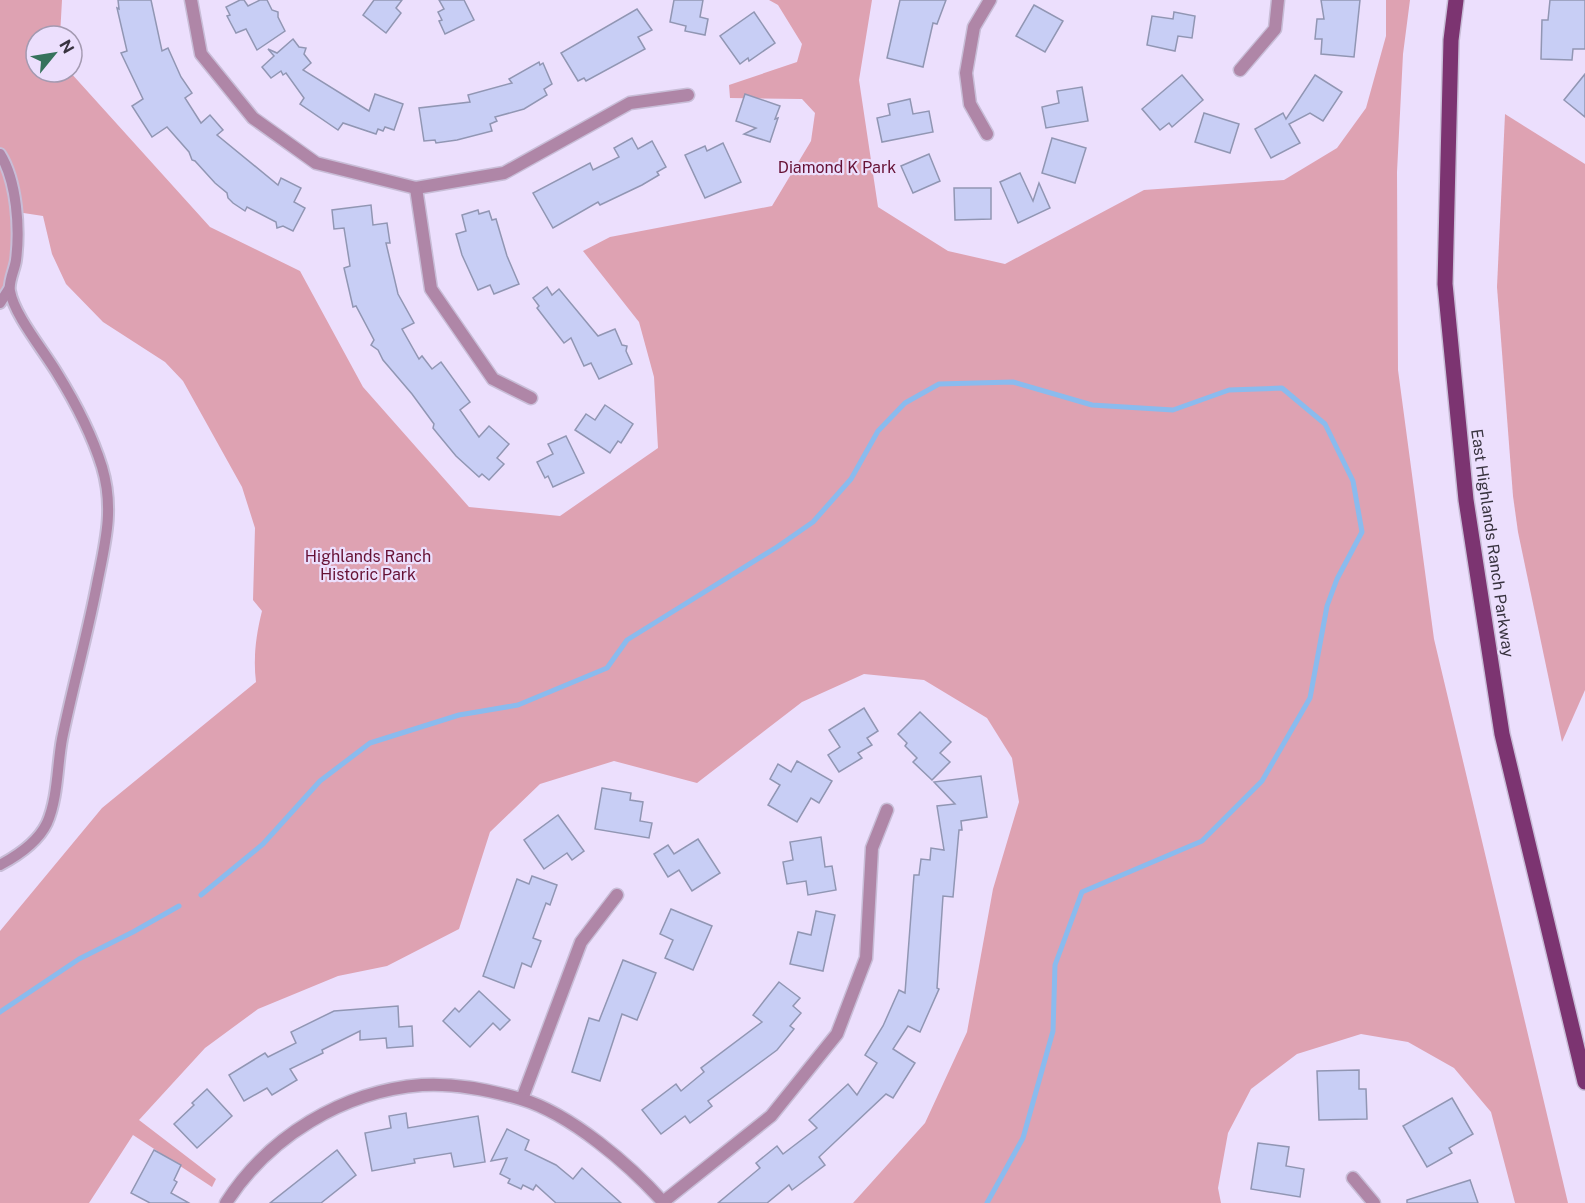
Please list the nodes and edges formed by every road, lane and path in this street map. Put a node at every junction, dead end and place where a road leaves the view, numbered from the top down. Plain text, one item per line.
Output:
1 (191, 0) edge
2 (990, 0) edge
3 (1278, 0) edge
4 (1456, 0) edge
5 (1240, 70) dead end
6 (688, 95) dead end
7 (987, 134) dead end
8 (0, 154) edge
9 (416, 188) junction
10 (9, 289) junction
11 (0, 303) edge
12 (531, 398) dead end
13 (887, 810) dead end
14 (0, 865) edge
15 (617, 895) dead end
16 (1585, 1082) edge
17 (522, 1099) junction
18 (1353, 1178) dead end
19 (226, 1203) edge
20 (663, 1203) edge
21 (1374, 1203) edge

1 - 9 street
2 - 7 street
3 - 5 street
4 - 16 main road, East Highlands Ranch Parkway
6 - 9 street
8 - 10 lane
9 - 12 street
10 - 11 lane
10 - 14 lane
13 - 20 street
15 - 17 street
17 - 19 street
17 - 20 street
18 - 21 street

